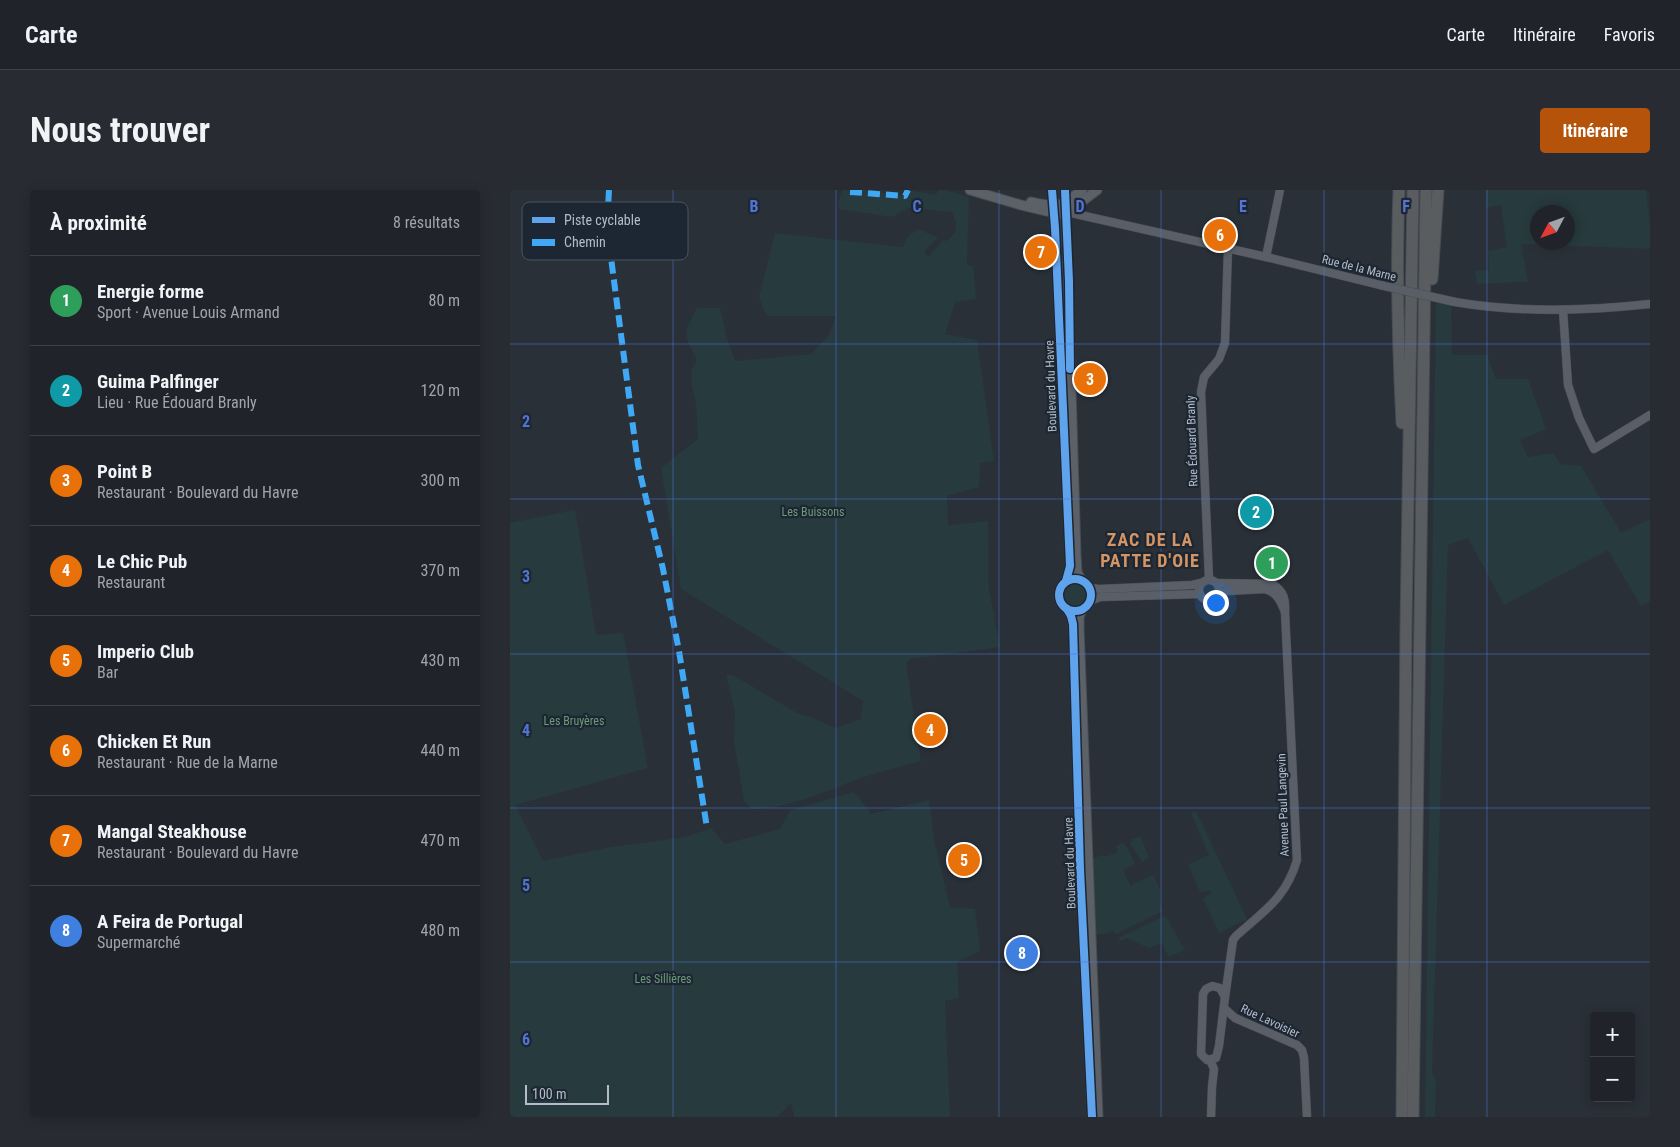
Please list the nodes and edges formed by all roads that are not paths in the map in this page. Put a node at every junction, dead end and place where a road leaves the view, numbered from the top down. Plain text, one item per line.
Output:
1 (970, 190) edge
2 (1052, 190) edge
3 (1058, 190) edge
4 (1065, 190) edge
5 (1082, 190) edge
6 (1097, 190) edge
7 (1280, 190) edge
8 (1394, 190) edge
9 (1399, 190) edge
10 (1413, 190) edge
11 (1426, 190) edge
12 (1438, 190) edge
13 (1060, 209) junction
14 (1398, 232) junction
15 (1228, 248) junction
16 (1266, 257) junction
17 (1650, 304) edge
18 (1563, 310) junction
19 (1425, 340) junction
20 (1650, 415) edge
21 (1408, 464) junction
22 (1209, 579) junction
23 (1081, 580) junction
24 (1066, 581) junction
25 (1201, 583) junction
26 (1217, 584) junction
27 (1089, 588) junction
28 (1218, 594) junction
29 (1203, 597) junction
30 (1090, 601) junction
31 (1207, 608) dead end
32 (1067, 609) junction
33 (1082, 609) junction
34 (1285, 612) junction
35 (1228, 972) junction
36 (1216, 986) junction
37 (1225, 997) junction
38 (1224, 1008) junction
39 (1210, 1060) junction
40 (1092, 1117) edge
41 (1098, 1117) edge
42 (1211, 1117) edge
43 (1307, 1117) edge
44 (1402, 1117) edge
45 (1413, 1117) edge

1 - 13 main road
2 - 13 main road, Boulevard du Havre
3 - 13 main road
4 - 13 main road, Boulevard du Havre
5 - 13 main road
6 - 13 main road
7 - 16 street
8 - 14 highway
9 - 14 highway
10 - 21 highway
11 - 19 highway
12 - 19 highway
13 - 15 street, Rue de la Marne
13 - 23 main road, Boulevard du Havre
13 - 24 main road, Boulevard du Havre
14 - 21 highway
15 - 16 street, Rue de la Marne
15 - 22 street, Rue Édouard Branly
16 - 18 street, Rue de la Marne, bridge
17 - 18 street, Rue de la Marne
18 - 20 street
19 - 45 highway
21 - 44 highway
22 - 25 street
22 - 26 street
23 - 24 main road
23 - 27 main road
24 - 32 main road, Boulevard du Havre
25 - 27 street
25 - 29 street
26 - 28 street
26 - 34 street, Avenue Paul Langevin
27 - 30 main road
28 - 29 street
28 - 34 street
29 - 30 street
29 - 31 street
30 - 33 main road
32 - 33 main road
32 - 40 main road, Boulevard du Havre
33 - 41 main road, Boulevard du Havre
34 - 35 street, Avenue Paul Langevin
35 - 36 street
35 - 37 street, Avenue Paul Langevin
36 - 37 street
36 - 39 street
37 - 38 street, Avenue Paul Langevin
38 - 39 street, Avenue Paul Langevin
38 - 43 street, Rue Lavoisier
39 - 42 street

